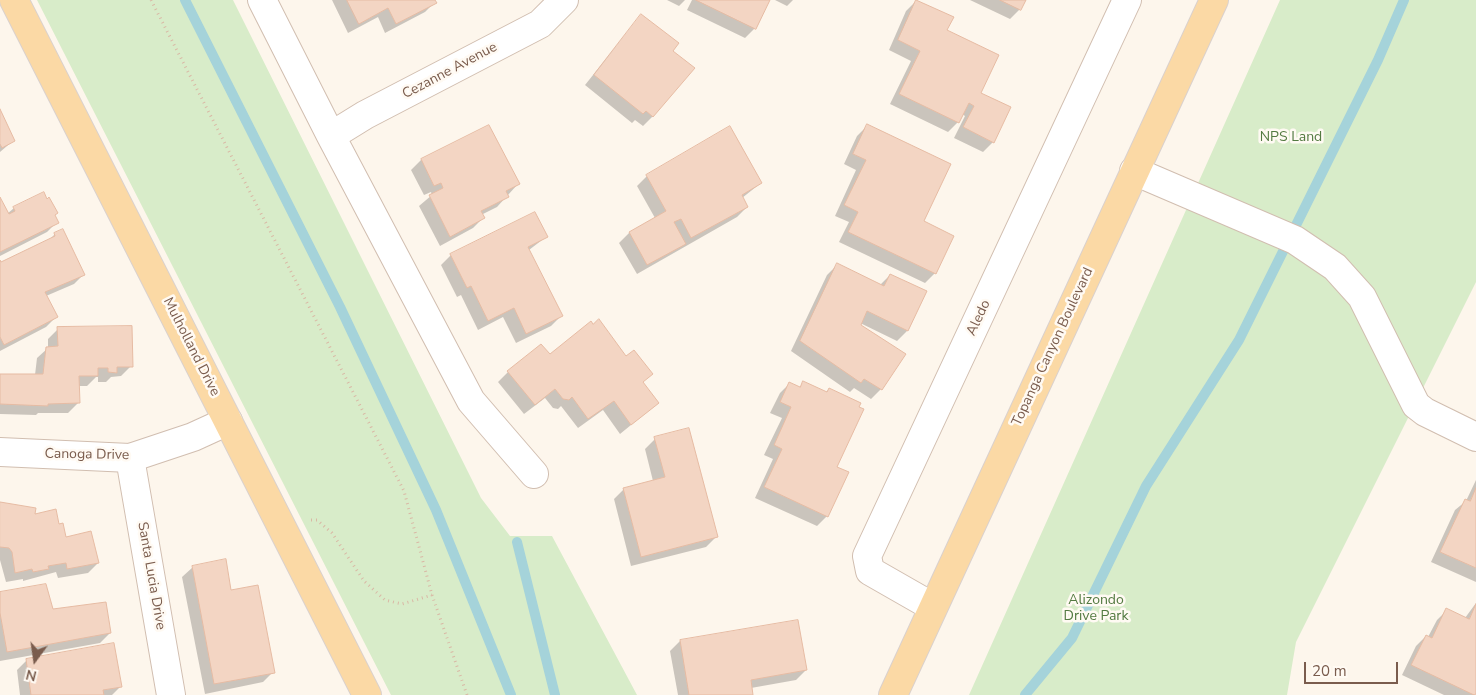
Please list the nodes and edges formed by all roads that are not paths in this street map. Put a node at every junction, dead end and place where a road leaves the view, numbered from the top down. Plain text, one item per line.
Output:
1 (14, 0) edge
2 (262, 0) edge
3 (564, 0) edge
4 (1128, 0) edge
5 (1214, 0) edge
6 (331, 136) junction
7 (1134, 171) junction
8 (228, 421) junction
9 (1476, 437) edge
10 (0, 452) edge
11 (130, 458) junction
12 (534, 474) dead end
13 (933, 607) junction
14 (171, 695) edge
15 (367, 695) edge
16 (893, 695) edge

1 - 8 main road, Mulholland Drive
2 - 6 street
3 - 6 street, Cezanne Avenue
4 - 13 street, Aledo
5 - 7 main road, Topanga Canyon Boulevard
6 - 12 street
7 - 9 street
7 - 13 main road, Topanga Canyon Boulevard
8 - 11 street, Canoga Drive
8 - 15 main road, Mulholland Drive
10 - 11 street, Canoga Drive
11 - 14 street, Santa Lucia Drive
13 - 16 main road, Topanga Canyon Boulevard

